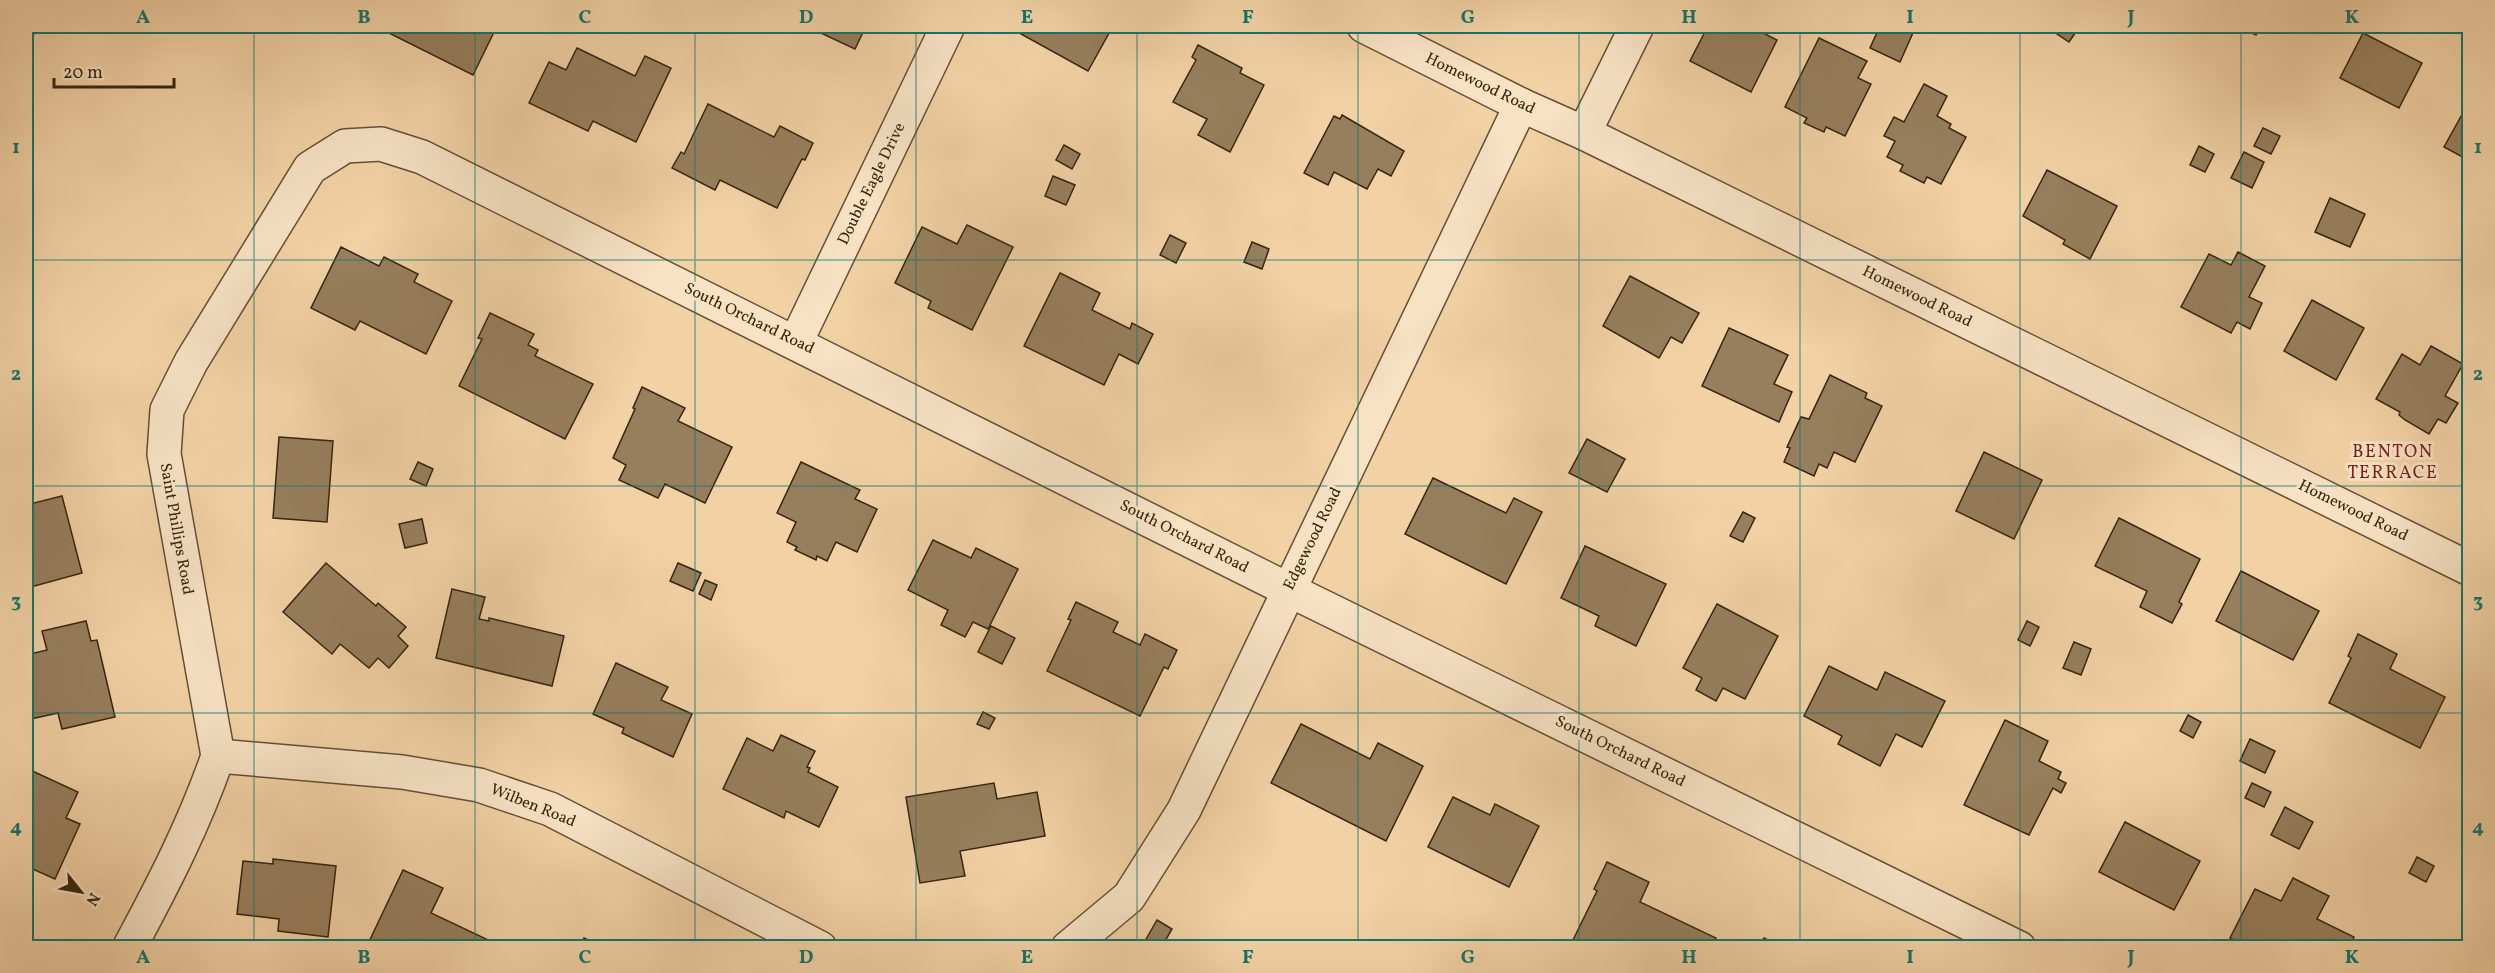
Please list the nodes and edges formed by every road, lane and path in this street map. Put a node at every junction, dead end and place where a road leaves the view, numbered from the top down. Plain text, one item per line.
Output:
1 (948, 26) edge
2 (1364, 26) edge
3 (1637, 26) edge
4 (1521, 105) junction
5 (1584, 133) junction
6 (345, 146) joint
7 (796, 342) junction
8 (2469, 569) edge
9 (1289, 590) junction
10 (218, 756) junction
11 (1976, 938) edge
12 (129, 948) edge
13 (820, 948) edge
14 (1068, 948) edge
15 (2019, 948) edge

1 - 7 street, Double Eagle Drive
2 - 4 street, Homewood Road
3 - 5 street
4 - 5 street, Homewood Road
4 - 9 street, Edgewood Road
5 - 8 street, Homewood Road
6 - 7 street, South Orchard Road
6 - 10 street, Saint Phillips Road
7 - 9 street, South Orchard Road
9 - 11 street, South Orchard Road
9 - 14 street, Edgewood Road
10 - 12 street, Saint Phillips Road
10 - 13 street, Wilben Road
11 - 15 street, South Orchard Road

